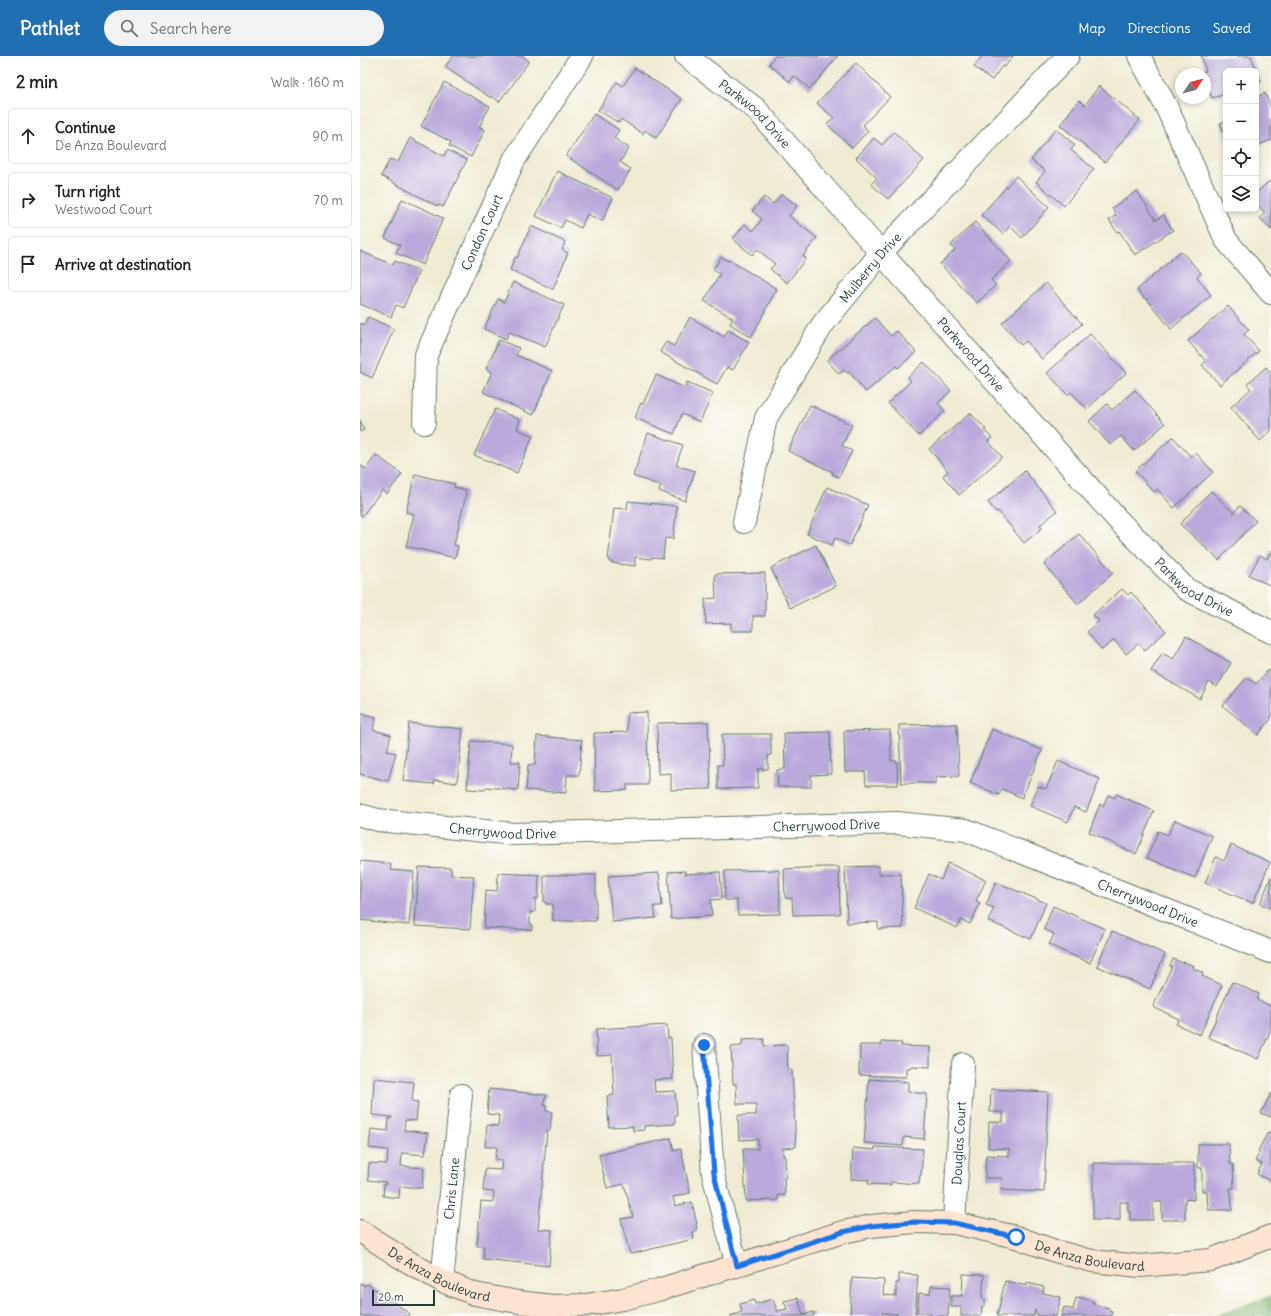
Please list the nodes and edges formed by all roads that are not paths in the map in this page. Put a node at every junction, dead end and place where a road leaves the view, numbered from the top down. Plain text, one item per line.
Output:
1 (582, 56) edge
2 (686, 56) edge
3 (1068, 56) edge
4 (1139, 56) edge
5 (881, 253) junction
6 (1271, 293) edge
7 (424, 423) dead end
8 (744, 522) dead end
9 (1271, 632) edge
10 (360, 815) edge
11 (1271, 952) edge
12 (704, 1045) dead end
13 (963, 1064) dead end
14 (462, 1095) dead end
15 (954, 1223) junction
16 (360, 1231) edge
17 (1271, 1236) edge
18 (737, 1266) junction
19 (442, 1281) junction

1 - 7 street, Condon Court
2 - 5 street, Parkwood Drive
3 - 5 street, Mulberry Drive
4 - 6 street
5 - 8 street, Mulberry Drive
5 - 9 street, Parkwood Drive
10 - 11 street, Cherrywood Drive
12 - 18 street
13 - 15 street, Douglas Court
14 - 19 street, Chris Lane
15 - 17 street, De Anza Boulevard
15 - 18 street, De Anza Boulevard
16 - 19 street, De Anza Boulevard
18 - 19 street, De Anza Boulevard

